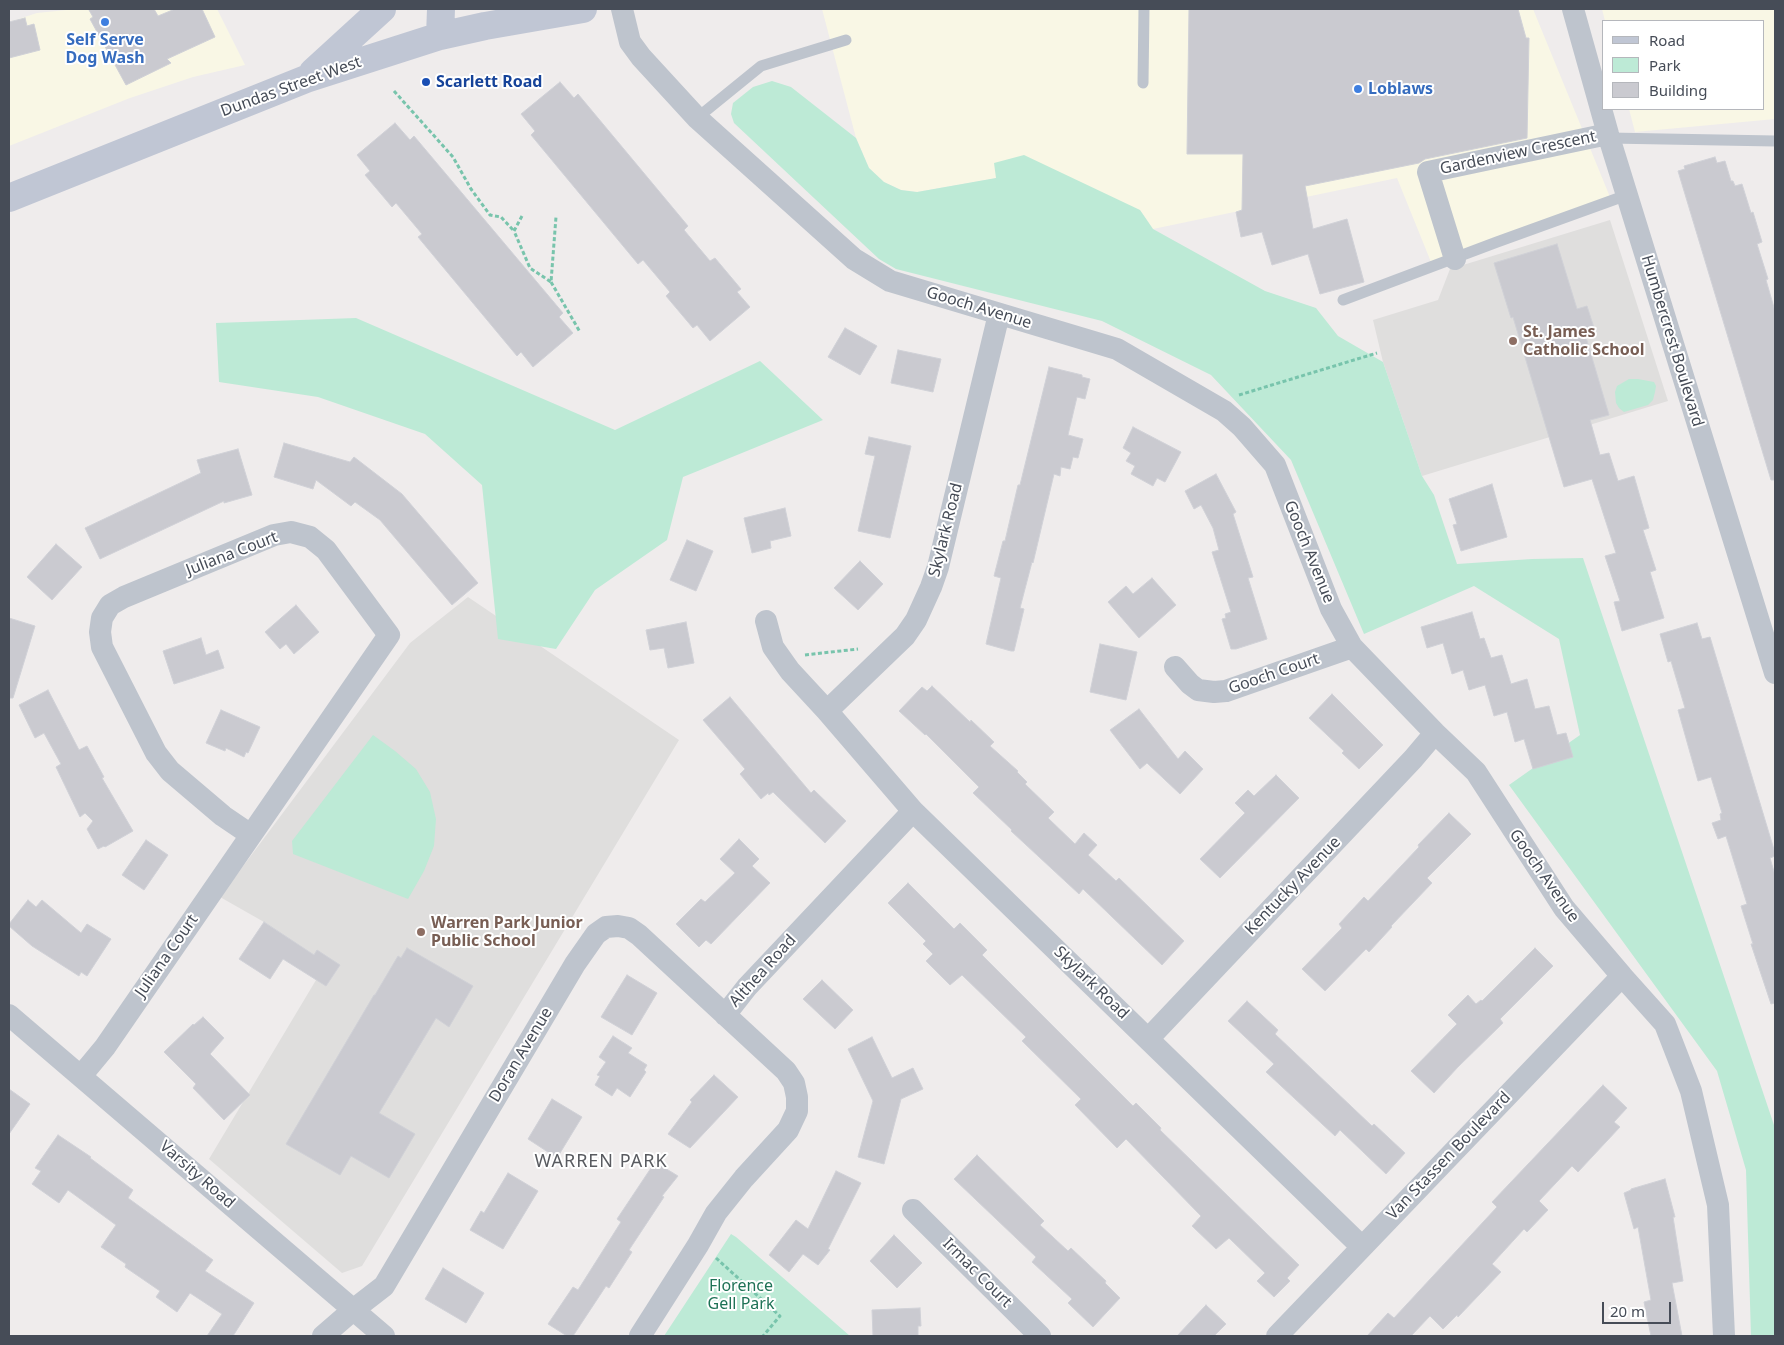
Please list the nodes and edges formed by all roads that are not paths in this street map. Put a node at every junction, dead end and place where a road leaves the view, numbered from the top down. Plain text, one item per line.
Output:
1 (382, 9) edge
2 (441, 9) edge
3 (583, 9) edge
4 (622, 9) edge
5 (1144, 9) edge
6 (1573, 9) edge
7 (440, 36) junction
8 (846, 40) dead end
9 (306, 78) junction
10 (1143, 84) dead end
11 (697, 118) junction
12 (1609, 136) junction
13 (1775, 141) edge
14 (1627, 196) junction
15 (9, 198) edge
16 (1455, 259) junction
17 (1342, 300) dead end
18 (999, 314) junction
19 (766, 621) dead end
20 (1352, 647) junction
21 (1175, 667) dead end
22 (1775, 673) edge
23 (828, 711) junction
24 (1435, 733) junction
25 (914, 810) junction
26 (251, 834) junction
27 (1622, 976) junction
28 (9, 1015) edge
29 (725, 1015) junction
30 (1149, 1038) junction
31 (81, 1076) junction
32 (913, 1210) dead end
33 (1362, 1247) junction
34 (353, 1310) junction
35 (323, 1336) edge
36 (384, 1336) edge
37 (640, 1336) edge
38 (1040, 1336) edge
39 (1277, 1336) edge
40 (1724, 1336) edge

1 - 9 main road
2 - 7 main road
3 - 7 main road, Dundas Street West
4 - 11 street, Gooch Avenue
5 - 10 lane
6 - 12 street, Humbercrest Boulevard
7 - 9 main road, Dundas Street West
8 - 11 lane
9 - 15 main road, Dundas Street West
11 - 18 street, Gooch Avenue
12 - 13 lane
12 - 14 street, Humbercrest Boulevard
12 - 16 street, Gardenview Crescent
14 - 16 lane
14 - 22 street, Humbercrest Boulevard
16 - 17 lane
18 - 20 street, Gooch Avenue
18 - 23 street, Skylark Road
19 - 23 street, Skylark Road
20 - 21 street, Gooch Court
20 - 24 street, Gooch Avenue
23 - 25 street, Skylark Road
24 - 27 street, Gooch Avenue
24 - 30 street, Kentucky Avenue
25 - 29 street, Althea Road
25 - 30 street, Skylark Road
26 - 26 street, Juliana Court
26 - 31 street, Juliana Court
27 - 33 street, Van Stassen Boulevard
27 - 40 street, Gooch Avenue
28 - 31 street, Varsity Road
29 - 34 street, Doran Avenue
29 - 37 street, Althea Road
30 - 33 street, Skylark Road
31 - 34 street, Varsity Road
32 - 38 street, Irmac Court
33 - 39 street, Van Stassen Boulevard
34 - 35 street, Doran Avenue
34 - 36 street, Varsity Road

